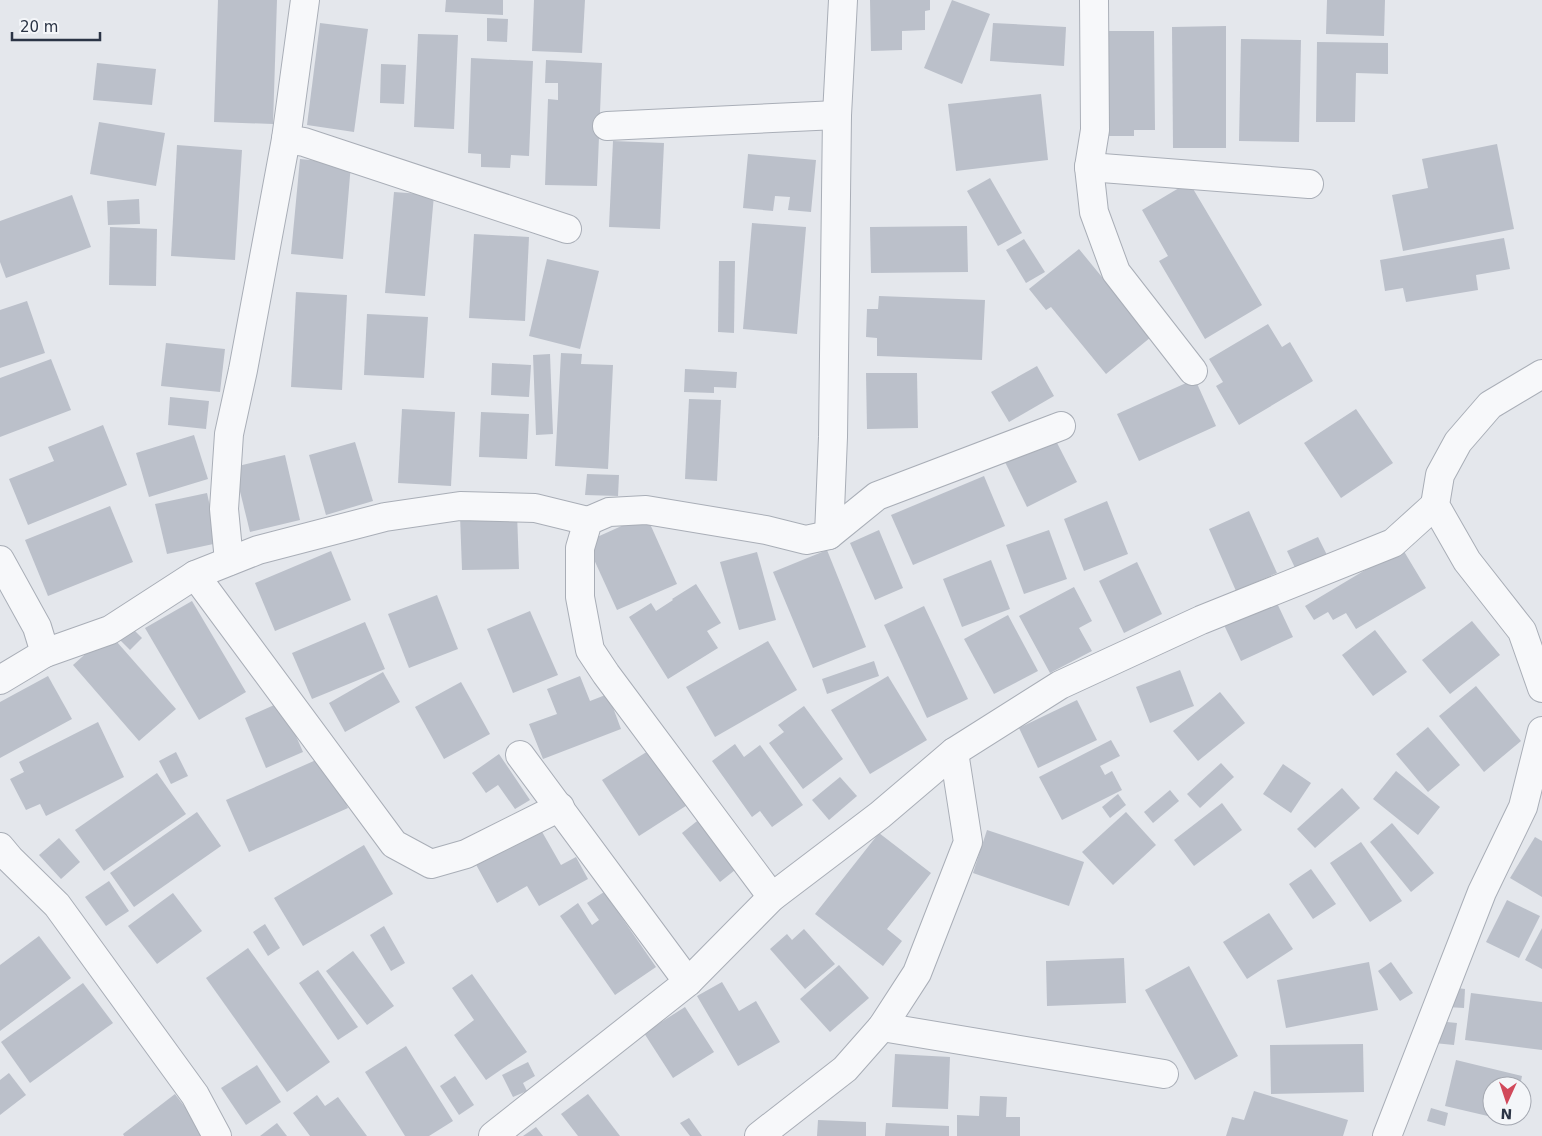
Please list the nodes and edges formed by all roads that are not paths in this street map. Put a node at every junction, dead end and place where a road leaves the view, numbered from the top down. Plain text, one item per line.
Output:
1 (305, 0) edge
2 (843, 0) edge
3 (1094, 0) edge
4 (837, 115) junction
5 (607, 126) dead end
6 (286, 139) junction
7 (1089, 167) junction
8 (1309, 184) dead end
9 (567, 229) dead end
10 (1193, 370) dead end
11 (1542, 374) edge
12 (1061, 426) dead end
13 (1435, 506) junction
14 (588, 520) junction
15 (829, 535) junction
16 (0, 560) edge
17 (230, 561) junction
18 (195, 575) junction
19 (45, 653) junction
20 (0, 680) edge
21 (1542, 688) edge
22 (1542, 731) edge
23 (954, 752) junction
24 (520, 755) dead end
25 (560, 807) junction
26 (0, 847) edge
27 (772, 898) junction
28 (688, 982) junction
29 (882, 1027) junction
30 (1164, 1074) dead end
31 (217, 1136) edge
32 (493, 1136) edge
33 (759, 1136) edge
34 (1387, 1136) edge

1 - 6 street
2 - 4 street
3 - 7 street
4 - 5 street
4 - 15 street
6 - 9 street
6 - 17 street
7 - 8 street
7 - 10 street
11 - 13 street
12 - 15 street
13 - 21 street
13 - 23 street
14 - 15 street
14 - 17 street
14 - 27 street
16 - 19 street
17 - 18 street
18 - 19 street
18 - 25 street
19 - 20 street
22 - 34 street
23 - 27 street
23 - 29 street
24 - 25 street
25 - 28 street
26 - 31 street
27 - 28 street
28 - 32 street
29 - 30 street
29 - 33 street

